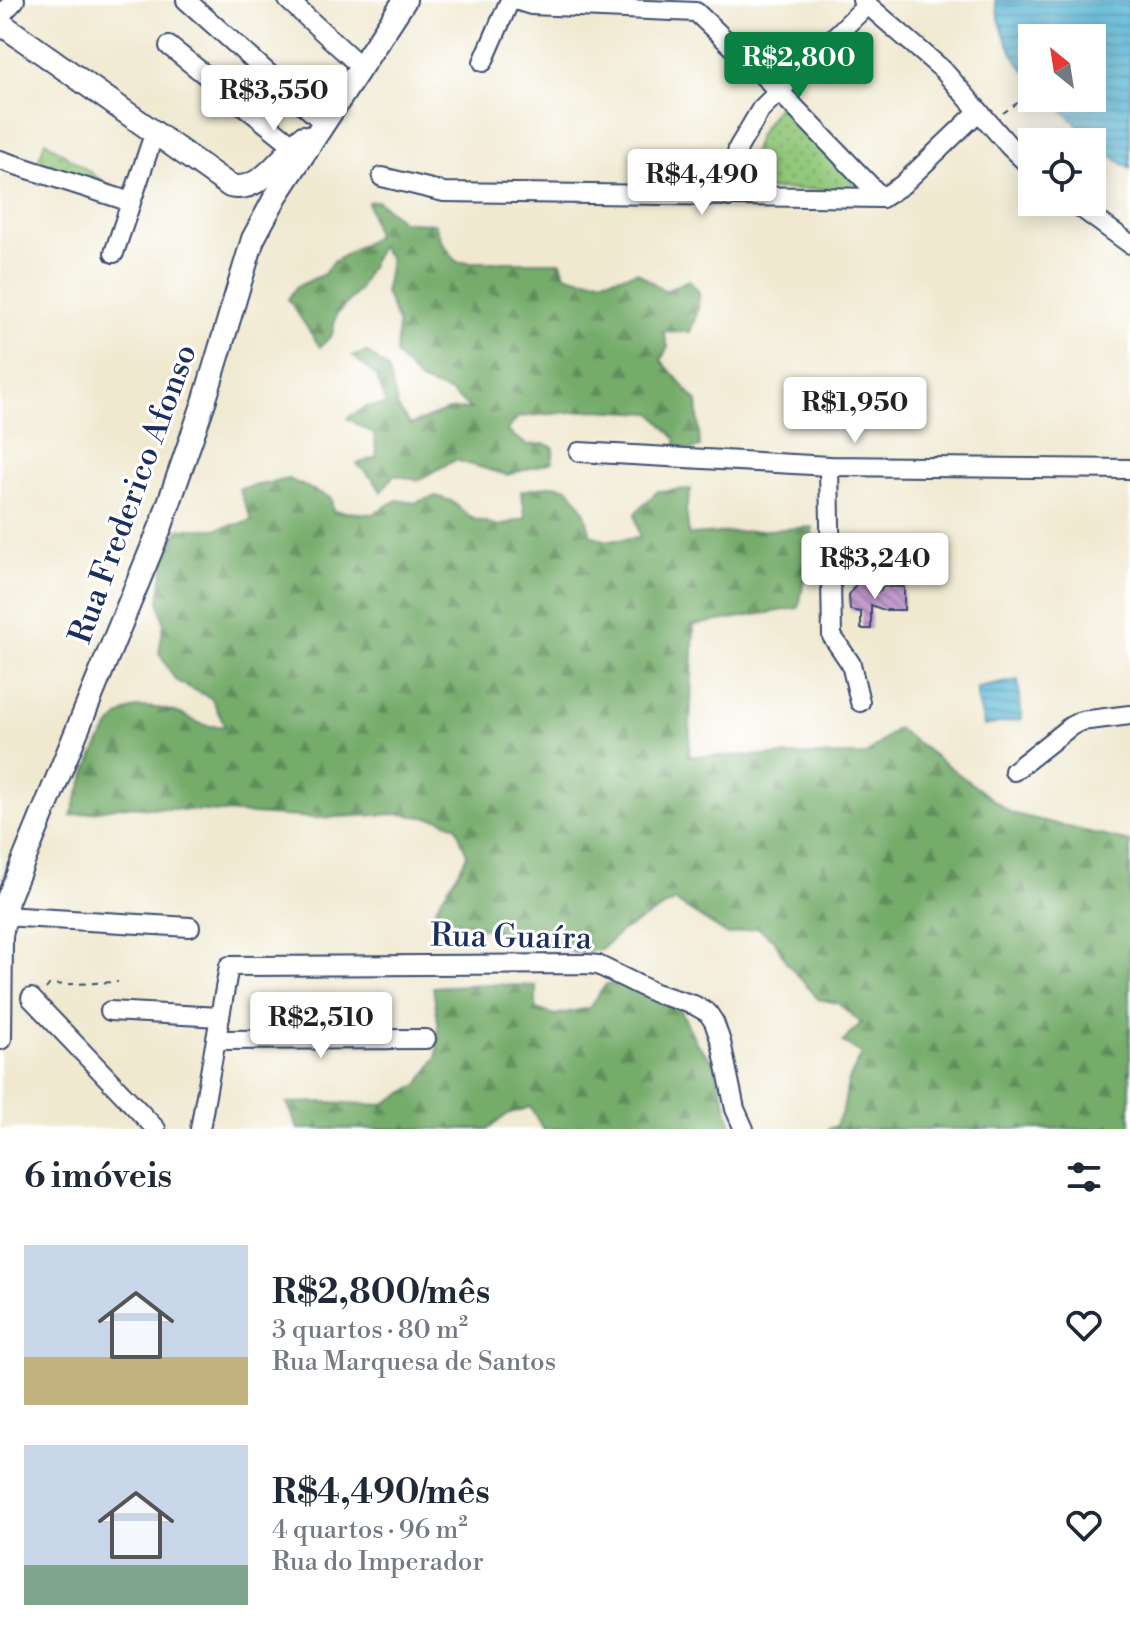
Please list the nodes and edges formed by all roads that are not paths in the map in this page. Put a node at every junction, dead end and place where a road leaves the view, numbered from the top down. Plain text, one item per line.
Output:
1 (15, 0) edge
2 (186, 0) edge
3 (288, 0) edge
4 (405, 0) edge
5 (512, 0) edge
6 (864, 3) edge
7 (0, 16) edge
8 (0, 23) edge
9 (169, 46) dead end
10 (483, 62) dead end
11 (360, 66) junction
12 (779, 91) junction
13 (984, 116) junction
14 (324, 123) junction
15 (154, 134) junction
16 (294, 146) junction
17 (1018, 153) edge
18 (0, 160) edge
19 (382, 177) dead end
20 (729, 197) junction
21 (882, 198) junction
22 (131, 202) junction
23 (1092, 216) edge
24 (1130, 244) edge
25 (114, 253) dead end
26 (579, 452) dead end
27 (829, 466) junction
28 (1130, 469) edge
29 (860, 702) dead end
30 (1130, 715) edge
31 (1014, 771) dead end
32 (3, 916) junction
33 (190, 927) dead end
34 (34, 1001) road end
35 (110, 1011) dead end
36 (220, 1017) junction
37 (0, 1038) edge
38 (426, 1039) dead end
39 (216, 1040) junction
40 (156, 1129) edge
41 (200, 1129) edge
42 (744, 1129) edge

1 - 7 street
2 - 14 street
3 - 11 street
4 - 11 main road, Rua Frederico Afonso
5 - 10 street
5 - 12 street
6 - 12 street
6 - 13 street
8 - 15 main road
9 - 16 street
11 - 14 main road, Rua Frederico Afonso
12 - 20 street
12 - 21 street
13 - 17 street
13 - 21 street
14 - 16 main road
14 - 32 main road, Rua Frederico Afonso
15 - 16 main road
15 - 22 street
18 - 22 street
19 - 20 street
20 - 21 street
22 - 25 street
23 - 24 street
26 - 27 street
27 - 28 street
27 - 29 street
30 - 31 street
32 - 33 street
32 - 37 main road, Rua Frederico Afonso
34 - 40 street
35 - 36 street
36 - 39 street
36 - 42 street, Rua Guaíra
38 - 39 street
39 - 41 street

